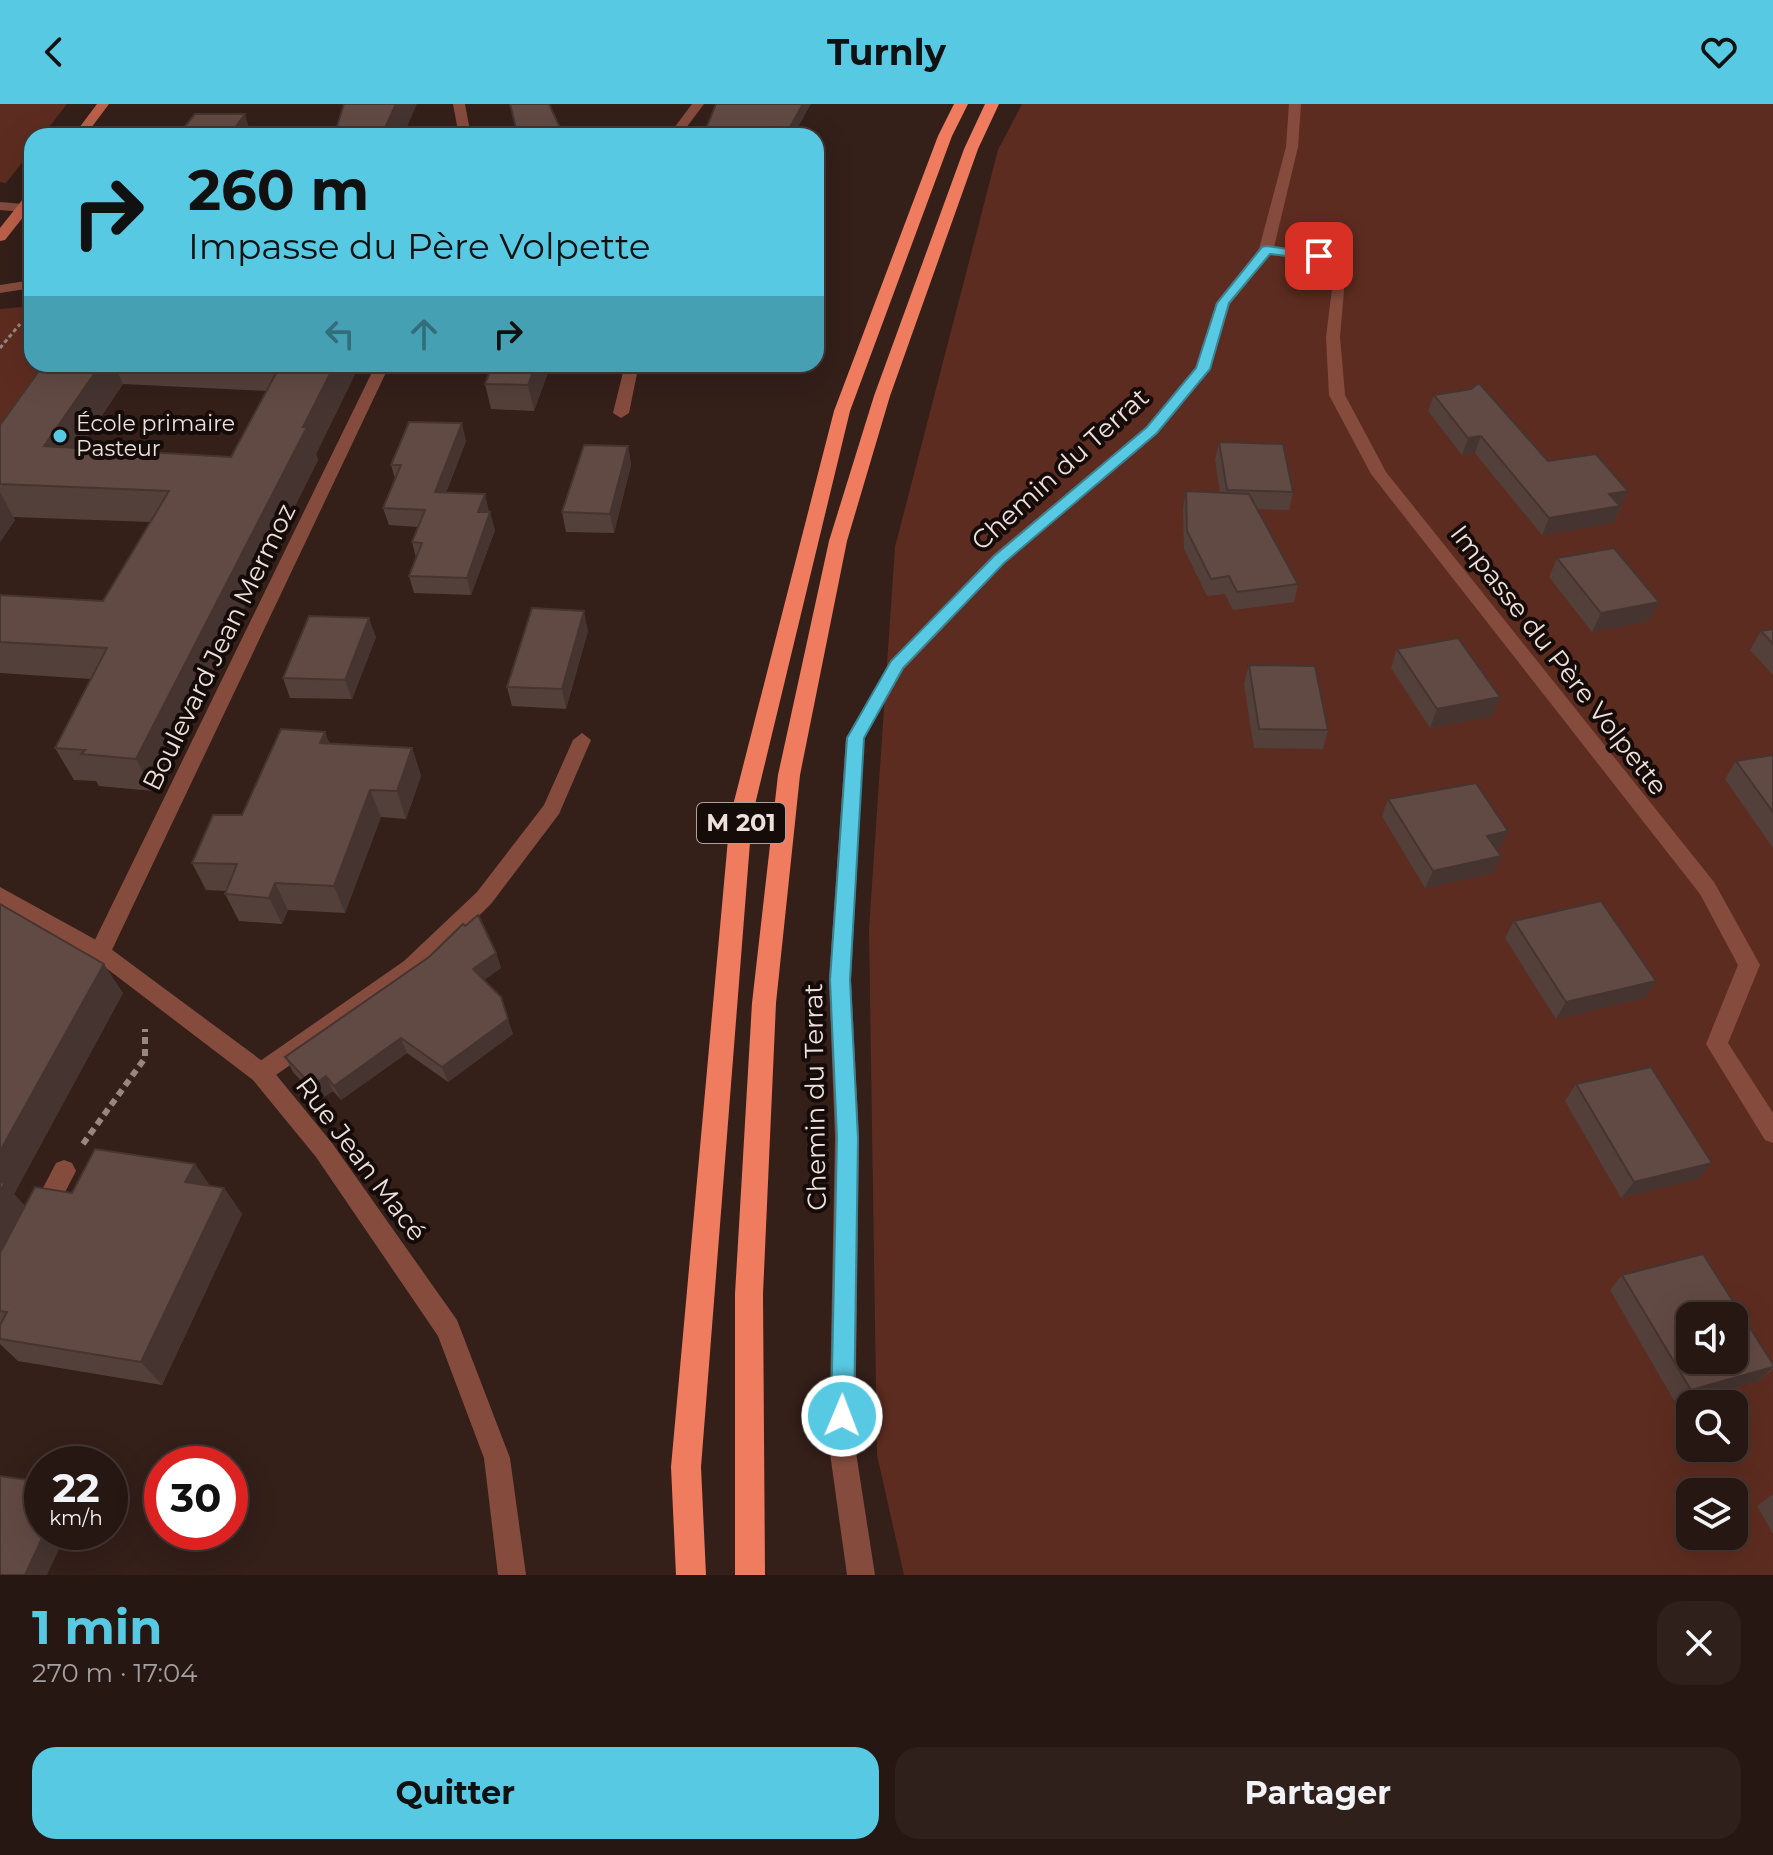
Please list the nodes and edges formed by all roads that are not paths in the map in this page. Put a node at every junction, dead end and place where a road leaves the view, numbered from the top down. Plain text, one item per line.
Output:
1 (103, 104) edge
2 (459, 104) edge
3 (698, 104) edge
4 (961, 104) edge
5 (992, 104) edge
6 (1295, 104) edge
7 (85, 128) edge
8 (464, 128) edge
9 (680, 128) edge
10 (24, 203) edge
11 (0, 206) edge
12 (24, 207) edge
13 (0, 237) edge
14 (1266, 250) junction
15 (24, 285) edge
16 (0, 289) edge
17 (379, 372) edge
18 (630, 372) edge
19 (621, 413) dead end
20 (582, 740) dead end
21 (0, 895) edge
22 (100, 952) junction
23 (261, 1073) junction
24 (1773, 1133) edge
25 (64, 1171) road end
26 (28, 1238) edge
27 (512, 1575) edge
28 (691, 1575) edge
29 (750, 1575) edge
30 (861, 1575) edge

1 - 7 main road
2 - 8 street
3 - 9 street
4 - 28 highway, M 201
5 - 29 highway, M 201
6 - 14 street
10 - 11 street
12 - 13 main road
14 - 24 street, Impasse du Père Volpette
14 - 30 street, Chemin du Terrat
15 - 16 street
17 - 22 street, Boulevard Jean Mermoz
18 - 19 street
20 - 23 street
21 - 22 street, Rue Jean Macé
22 - 23 street, Rue Jean Macé
23 - 27 street, Rue Jean Macé
25 - 26 street

